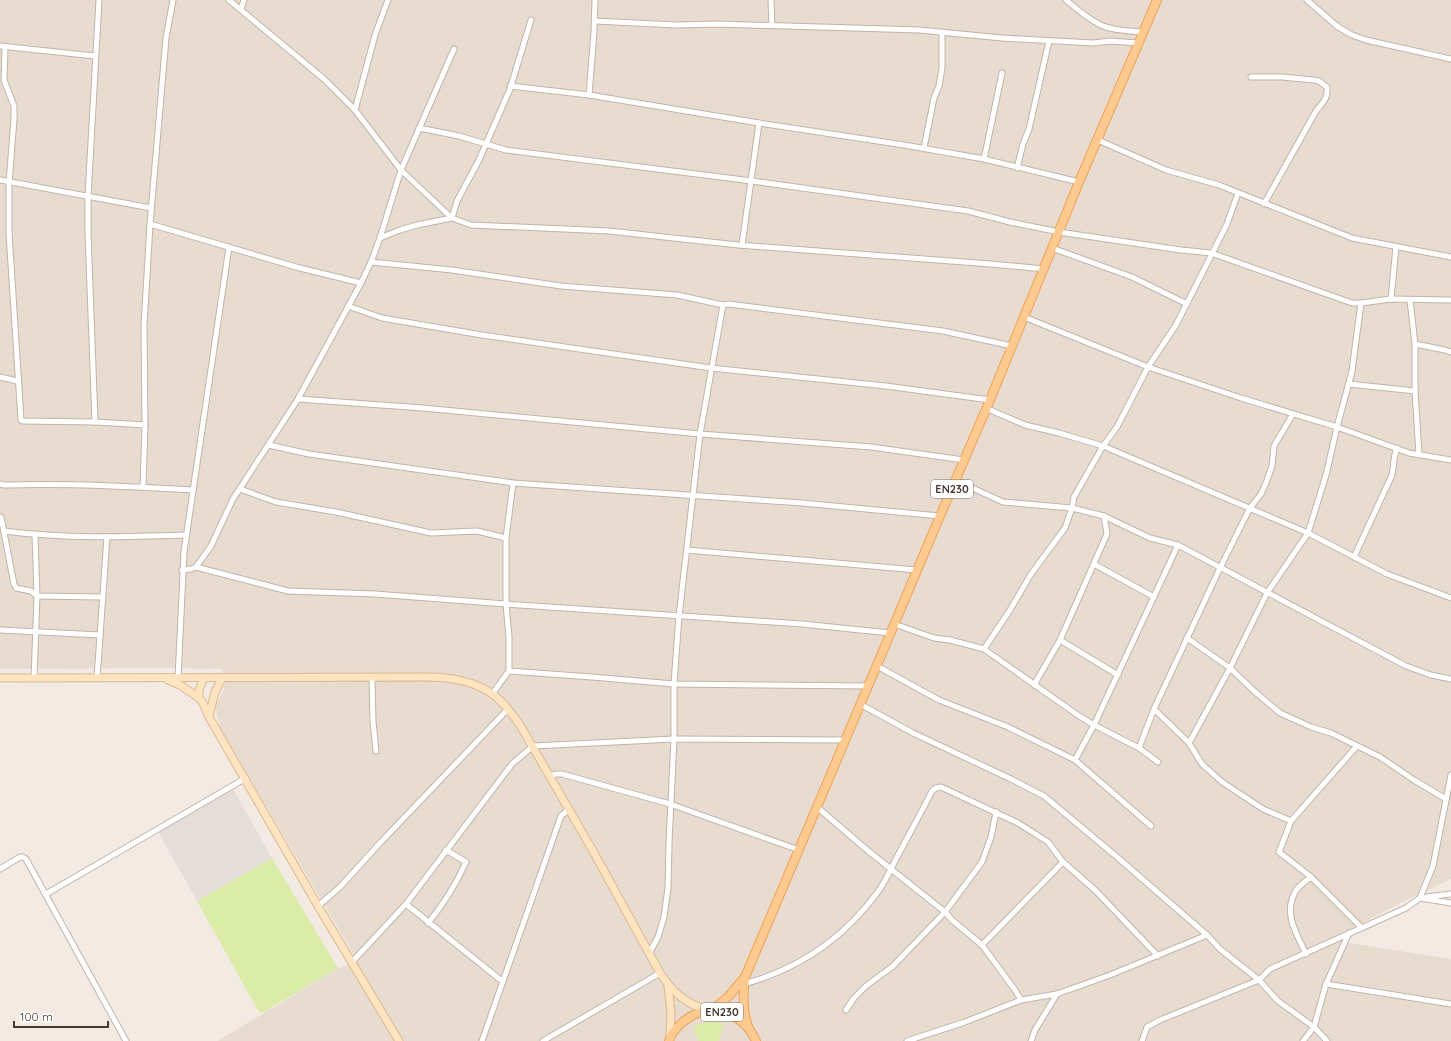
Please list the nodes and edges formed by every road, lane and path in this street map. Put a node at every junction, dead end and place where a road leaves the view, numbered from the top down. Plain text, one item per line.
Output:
1 (99, 0) edge
2 (173, 0) edge
3 (228, 0) edge
4 (244, 0) edge
5 (388, 0) edge
6 (595, 0) edge
7 (771, 0) edge
8 (1066, 0) edge
9 (1157, 0) edge
10 (1307, 0) edge
11 (241, 9) junction
12 (530, 20) dead end
13 (595, 21) junction
14 (772, 26) junction
15 (942, 32) junction
16 (1143, 32) junction
17 (1049, 41) junction
18 (1138, 44) junction
19 (3, 46) edge
20 (454, 49) dead end
21 (95, 56) junction
22 (1451, 59) edge
23 (1002, 74) dead end
24 (1251, 78) dead end
25 (510, 86) junction
26 (589, 95) junction
27 (355, 110) junction
28 (759, 123) junction
29 (419, 128) junction
30 (1098, 140) junction
31 (486, 144) junction
32 (924, 148) junction
33 (984, 160) junction
34 (1017, 168) junction
35 (401, 170) junction
36 (0, 180) edge
37 (752, 181) junction
38 (1079, 182) junction
39 (9, 183) junction
40 (1238, 193) junction
41 (88, 196) junction
42 (1264, 204) junction
43 (151, 208) junction
44 (452, 218) junction
45 (150, 224) junction
46 (1059, 232) junction
47 (380, 238) junction
48 (742, 245) junction
49 (229, 247) junction
50 (1396, 247) junction
51 (1052, 248) junction
52 (1211, 253) junction
53 (1451, 258) edge
54 (371, 262) junction
55 (1044, 269) junction
56 (361, 283) junction
57 (1391, 299) junction
58 (1410, 300) junction
59 (1451, 300) edge
60 (1361, 303) junction
61 (1187, 304) junction
62 (723, 305) junction
63 (348, 306) junction
64 (1024, 317) junction
65 (1415, 344) junction
66 (1012, 346) junction
67 (1451, 352) edge
68 (1148, 366) junction
69 (711, 368) junction
70 (0, 377) edge
71 (17, 381) junction
72 (1349, 384) junction
73 (1415, 391) junction
74 (298, 399) junction
75 (990, 400) junction
76 (986, 408) junction
77 (1293, 414) junction
78 (95, 422) junction
79 (145, 425) junction
80 (1337, 427) junction
81 (700, 434) junction
82 (269, 445) junction
83 (1102, 446) junction
84 (1397, 448) junction
85 (1419, 455) junction
86 (964, 460) junction
87 (1451, 460) edge
88 (956, 480) junction
89 (513, 483) junction
90 (0, 484) edge
91 (143, 487) junction
92 (193, 490) junction
93 (240, 490) junction
94 (692, 496) junction
95 (1072, 508) junction
96 (1250, 508) junction
97 (940, 516) junction
98 (1104, 516) junction
99 (1, 517) edge
100 (4, 531) junction
101 (1308, 533) junction
102 (35, 535) junction
103 (186, 535) junction
104 (107, 537) junction
105 (506, 538) junction
106 (1178, 546) junction
107 (687, 550) junction
108 (1354, 557) junction
109 (1094, 564) junction
110 (196, 567) junction
111 (1220, 568) junction
112 (182, 570) junction
113 (917, 570) junction
114 (1267, 593) junction
115 (36, 596) junction
116 (102, 596) junction
117 (1154, 597) junction
118 (1451, 598) edge
119 (506, 604) junction
120 (679, 616) junction
121 (894, 624) junction
122 (0, 630) edge
123 (36, 631) junction
124 (890, 633) junction
125 (100, 635) junction
126 (1187, 638) junction
127 (1060, 640) junction
128 (984, 650) junction
129 (877, 666) junction
130 (1230, 668) junction
131 (509, 671) junction
132 (1118, 675) junction
133 (372, 677) junction
134 (0, 678) edge
135 (34, 678) junction
136 (97, 678) junction
137 (160, 678) junction
138 (178, 678) junction
139 (204, 678) junction
140 (222, 678) junction
141 (1451, 679) edge
142 (674, 684) junction
143 (1034, 685) junction
144 (868, 686) junction
145 (492, 694) junction
146 (199, 698) junction
147 (860, 704) junction
148 (508, 709) junction
149 (1154, 709) junction
150 (209, 717) junction
151 (1094, 725) junction
152 (674, 739) junction
153 (845, 740) junction
154 (1189, 743) junction
155 (532, 746) junction
156 (1357, 746) junction
157 (1139, 748) junction
158 (376, 751) dead end
159 (1075, 760) junction
160 (1158, 762) dead end
161 (1451, 775) edge
162 (550, 776) junction
163 (246, 778) junction
164 (1446, 799) junction
165 (670, 804) junction
166 (817, 807) junction
167 (569, 809) junction
168 (996, 812) junction
169 (1291, 821) junction
170 (1151, 826) dead end
171 (446, 850) junction
172 (798, 850) junction
173 (1063, 862) junction
174 (0, 869) edge
175 (890, 869) junction
176 (1311, 877) junction
177 (46, 894) junction
178 (1451, 894) edge
179 (1420, 898) junction
180 (1451, 903) edge
181 (406, 904) junction
182 (318, 906) junction
183 (945, 912) junction
184 (428, 923) junction
185 (1361, 927) junction
186 (1349, 932) junction
187 (1207, 935) junction
188 (982, 945) junction
189 (650, 952) junction
190 (1306, 954) junction
191 (1158, 956) junction
192 (352, 962) junction
193 (660, 973) junction
194 (745, 980) junction
195 (1259, 980) junction
196 (502, 982) junction
197 (1326, 984) junction
198 (668, 985) junction
199 (1057, 994) junction
200 (1021, 1000) junction
201 (1451, 1004) edge
202 (846, 1010) dead end
203 (710, 1011) junction
204 (1314, 1027) junction
205 (749, 1029) junction
206 (669, 1039) edge
207 (126, 1041) edge
208 (399, 1041) edge
209 (482, 1041) edge
210 (543, 1041) edge
211 (756, 1041) edge
212 (907, 1041) edge
213 (1031, 1041) edge
214 (1142, 1041) edge
215 (1303, 1041) edge
216 (1326, 1041) edge

1 - 21 street
2 - 43 street
3 - 11 street
4 - 11 street
5 - 27 street
6 - 13 street
7 - 14 street
8 - 16 street
9 - 16 main road, EN230
10 - 22 street
11 - 27 street
12 - 25 street
13 - 14 street
13 - 26 street
14 - 15 street
15 - 17 street
15 - 32 street
16 - 18 main road, EN230
17 - 18 street
17 - 34 street
18 - 30 main road, EN230
19 - 21 street
19 - 39 street
20 - 29 street
21 - 41 street
23 - 33 street
24 - 42 street
25 - 26 street
25 - 31 street
26 - 28 street
27 - 35 street
28 - 32 street
28 - 37 street
29 - 31 street
29 - 35 street
30 - 38 main road, EN230
30 - 40 street
31 - 37 street
31 - 44 street
32 - 33 street
33 - 34 street
34 - 38 street
35 - 44 street
35 - 47 street
36 - 39 street
37 - 46 street
37 - 48 street
38 - 46 main road, EN230
39 - 41 street
39 - 71 street
40 - 42 street
40 - 52 street
41 - 43 street
41 - 78 street
42 - 50 street
43 - 45 street
44 - 47 street
44 - 48 street
45 - 49 street
45 - 79 street
46 - 51 main road, EN230
46 - 52 street
47 - 54 street
48 - 55 street
49 - 56 street
49 - 92 street
50 - 53 street
50 - 57 street
51 - 55 main road, EN230
51 - 61 street
52 - 60 street
52 - 61 street
54 - 56 street
54 - 62 street
55 - 64 main road, EN230
56 - 63 street
57 - 58 street
57 - 60 street
58 - 59 street
58 - 65 street
60 - 72 street
61 - 68 street
62 - 66 street
62 - 69 street
63 - 69 street
63 - 74 street
64 - 66 main road, EN230
64 - 68 street
65 - 67 street
65 - 73 street
66 - 75 main road, EN230
68 - 77 street
68 - 83 street
69 - 75 street
69 - 81 street
70 - 71 street
71 - 78 street
72 - 73 street
72 - 80 street
73 - 85 street
74 - 81 street
74 - 82 street
75 - 76 main road, EN230
76 - 83 street
76 - 86 main road, EN230
77 - 80 street
77 - 96 street
78 - 79 street
79 - 91 street
80 - 84 street
80 - 101 street
81 - 86 street
81 - 94 street
82 - 89 street
82 - 93 street
83 - 95 street
83 - 96 street
84 - 85 street
84 - 108 street
85 - 87 street
86 - 88 main road, EN230
88 - 95 street
88 - 97 main road, EN230
89 - 94 street
89 - 105 street
90 - 91 street
91 - 92 street
92 - 103 street
93 - 105 street
93 - 110 street
94 - 97 street
94 - 107 street
95 - 98 street
95 - 128 street
96 - 101 street
96 - 111 street
97 - 113 main road, EN230
98 - 106 street
98 - 109 street
99 - 100 street
100 - 102 street
100 - 115 street
101 - 108 street
101 - 114 street
102 - 104 street
102 - 115 street
103 - 104 street
103 - 112 street
104 - 116 street
105 - 119 street
106 - 111 street
106 - 117 street
107 - 113 street
107 - 120 street
108 - 118 street
109 - 117 street
109 - 127 street
110 - 112 street
110 - 119 street
111 - 114 street
111 - 126 street
112 - 138 street
113 - 121 main road, EN230
114 - 130 street
114 - 141 street
115 - 116 street
115 - 123 street
116 - 125 street
117 - 132 street
119 - 120 street
119 - 131 street
120 - 124 street
120 - 142 street
121 - 124 main road, EN230
121 - 128 street
122 - 123 street
123 - 125 street
123 - 135 street
124 - 129 main road, EN230
125 - 136 street
126 - 130 street
126 - 149 street
127 - 132 street
127 - 143 street
128 - 143 street
129 - 144 main road, EN230
129 - 159 street
130 - 154 street
130 - 156 street
131 - 142 street
131 - 145 street
132 - 151 street
133 - 140 street
133 - 145 street
133 - 158 street
134 - 135 street
135 - 136 street
136 - 137 street
137 - 138 street
137 - 146 street
138 - 139 street
139 - 140 street
139 - 146 street
140 - 150 street
142 - 144 street
142 - 152 street
143 - 151 street
144 - 147 main road, EN230
145 - 148 street
146 - 150 street
147 - 153 main road, EN230
147 - 187 street
148 - 155 street
148 - 182 street
149 - 154 street
149 - 157 street
150 - 163 street
151 - 157 street
151 - 159 street
152 - 153 street
152 - 155 street
152 - 165 street
153 - 166 main road, EN230
154 - 169 street
155 - 162 street
155 - 171 street
156 - 164 street
156 - 169 street
157 - 160 street
159 - 170 street
161 - 164 street
162 - 165 street
162 - 167 street
163 - 177 street
163 - 182 street
164 - 179 street
165 - 172 street
165 - 189 street
166 - 172 main road, EN230
166 - 175 street
167 - 189 street
167 - 196 street
168 - 173 street
168 - 175 street
168 - 183 street
169 - 176 street
171 - 181 street
171 - 184 street
172 - 194 main road, EN230
173 - 188 street
173 - 191 street
174 - 177 street
175 - 183 street
175 - 194 street
176 - 185 street
176 - 190 street
177 - 207 street
178 - 179 street
179 - 180 street
179 - 185 street
181 - 184 street
181 - 192 street
182 - 192 street
183 - 188 street
183 - 202 street
184 - 196 street
185 - 186 street
186 - 190 street
186 - 197 street
187 - 191 street
187 - 195 street
188 - 200 street
189 - 193 street
190 - 195 street
191 - 199 street
192 - 208 street
193 - 198 street
193 - 210 street
194 - 203 main road, EN230
194 - 205 main road, EN230
195 - 204 street
195 - 214 street
196 - 209 street
197 - 201 street
197 - 204 street
198 - 203 street
198 - 206 street
199 - 200 street
199 - 213 street
200 - 212 street
203 - 205 main road, EN230
203 - 206 main road, EN230
204 - 215 street
204 - 216 street
205 - 211 main road, EN230

